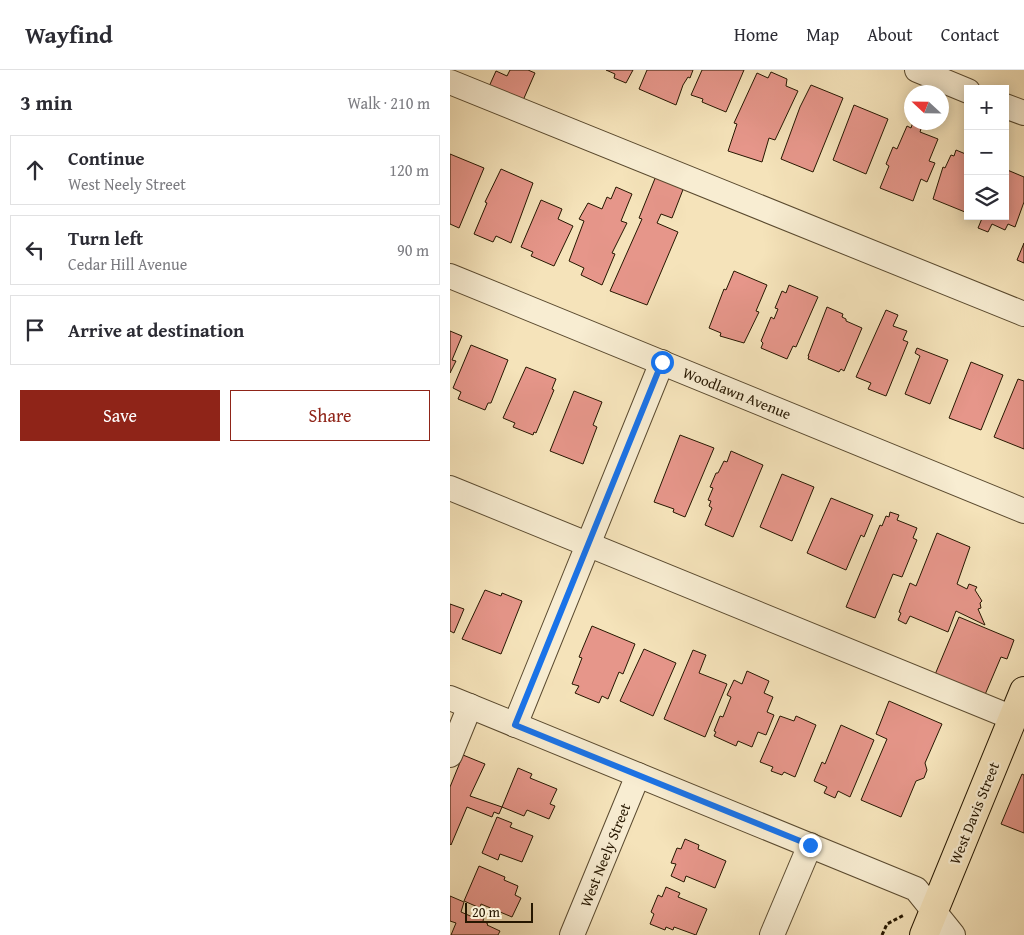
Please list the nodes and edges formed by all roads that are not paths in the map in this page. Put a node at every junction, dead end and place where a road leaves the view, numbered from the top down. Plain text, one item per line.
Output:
1 (917, 70) edge
2 (450, 82) edge
3 (964, 89) edge
4 (1009, 107) edge
5 (1024, 113) edge
6 (450, 276) edge
7 (1024, 314) edge
8 (662, 362) junction
9 (450, 488) edge
10 (1024, 511) edge
11 (588, 545) junction
12 (1024, 690) edge
13 (460, 702) edge
14 (1013, 718) junction
15 (515, 725) junction
16 (450, 755) edge
17 (638, 775) junction
18 (810, 845) junction
19 (929, 923) edge
20 (572, 935) edge
21 (772, 935) edge
22 (953, 935) edge

1 - 3 street
2 - 7 street
4 - 5 street
6 - 8 street, Woodlawn Avenue
8 - 10 street, Woodlawn Avenue
8 - 11 street
9 - 11 street
11 - 14 street
11 - 15 street
12 - 14 main road, West Davis Street
13 - 15 street
13 - 16 street
14 - 19 main road, West Davis Street
15 - 17 street
17 - 18 street
17 - 20 street, West Neely Street
18 - 19 street
18 - 21 street
19 - 22 street

